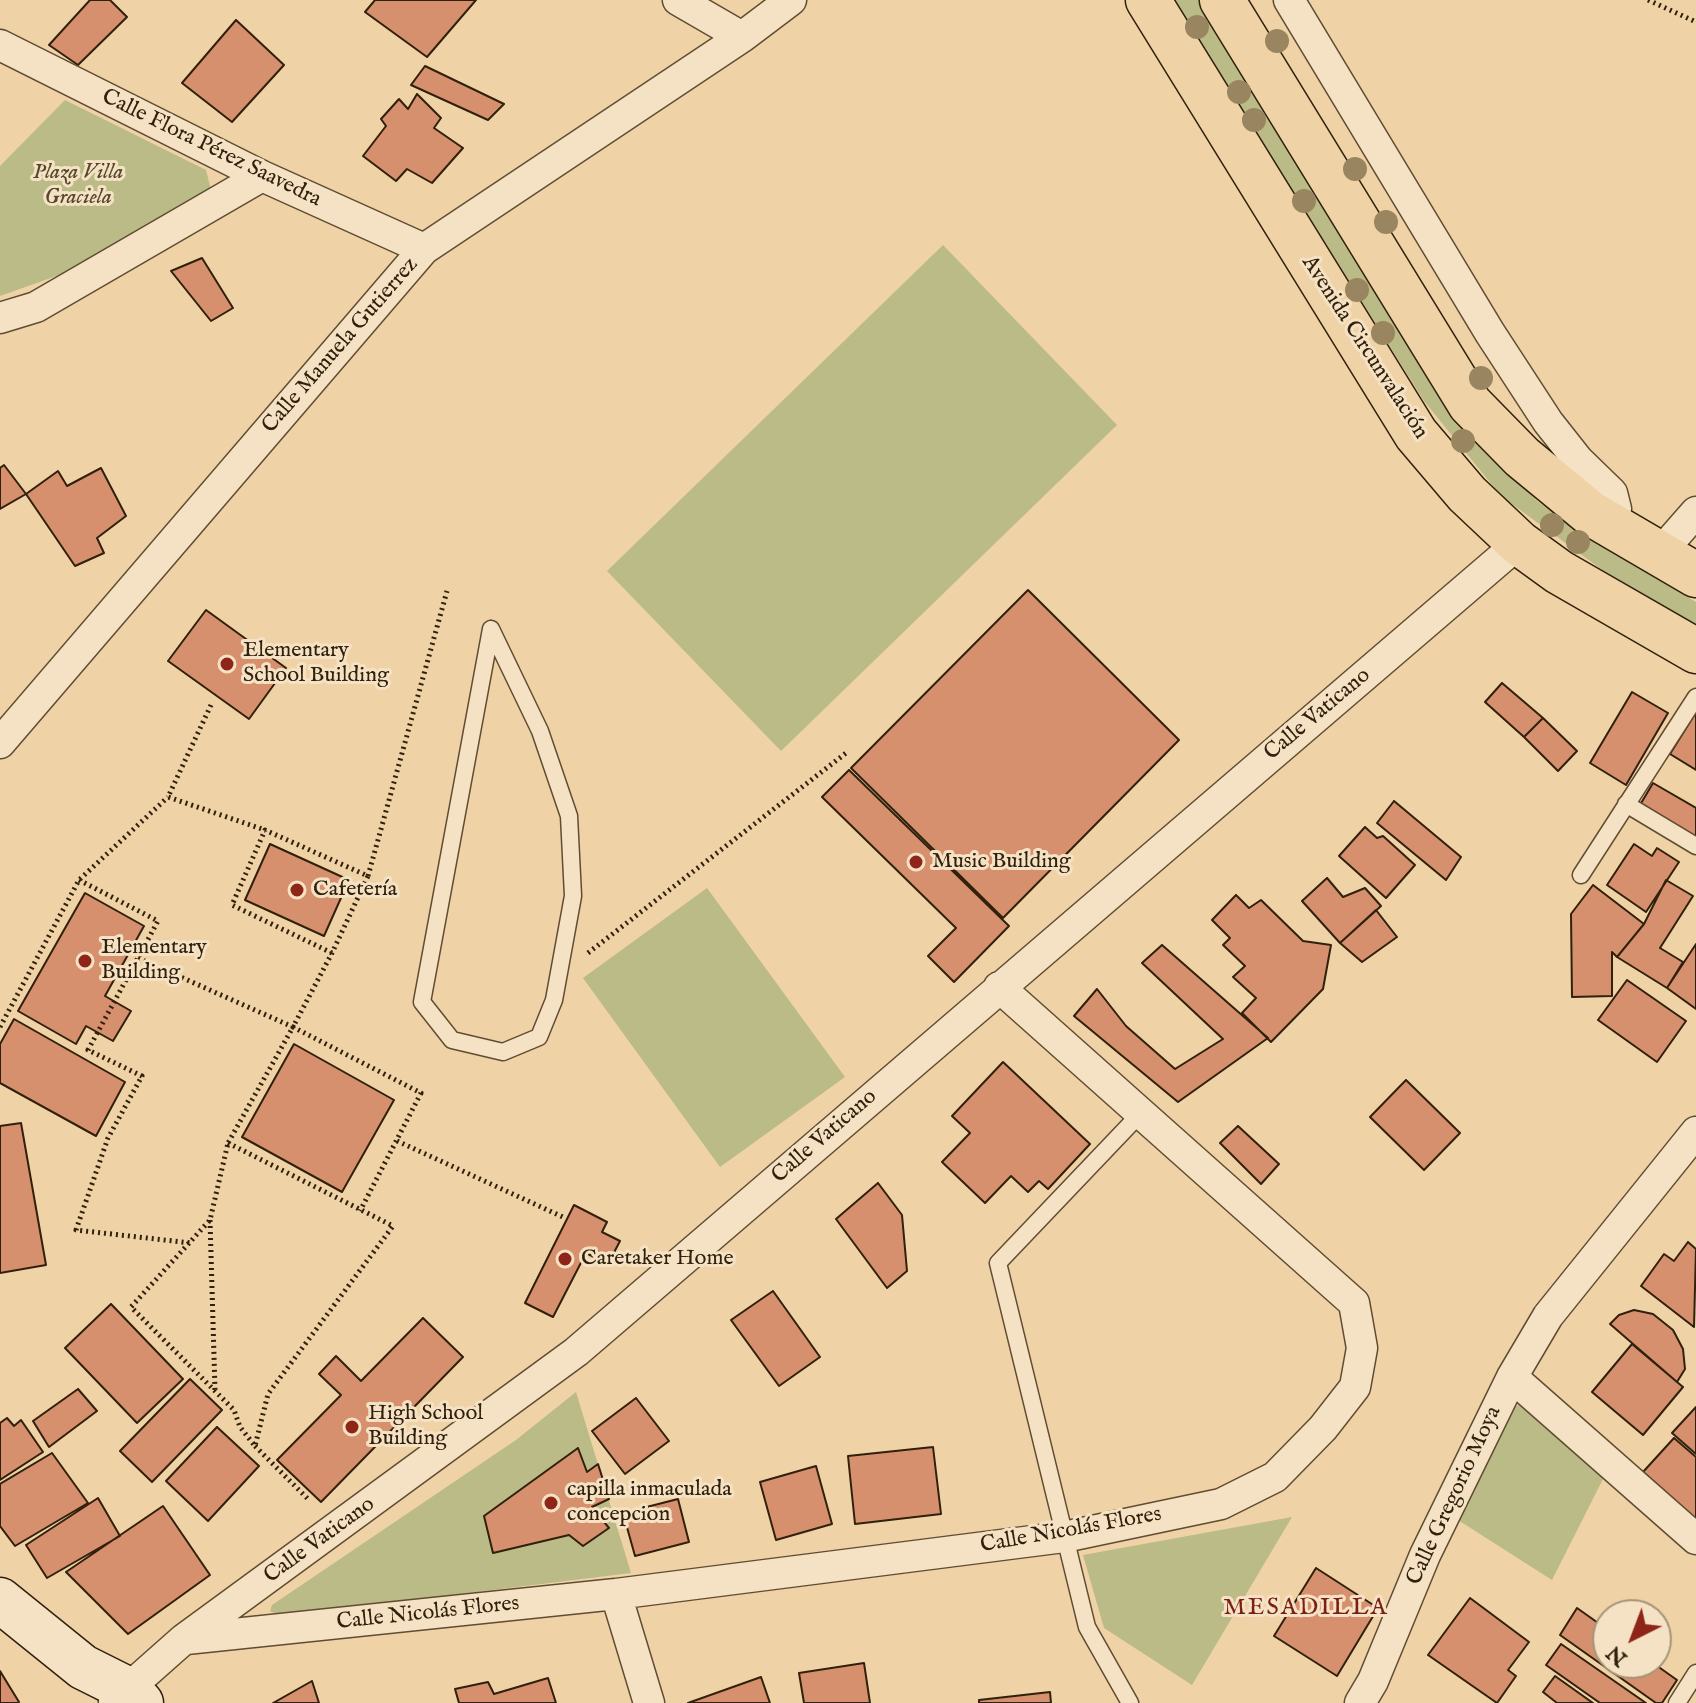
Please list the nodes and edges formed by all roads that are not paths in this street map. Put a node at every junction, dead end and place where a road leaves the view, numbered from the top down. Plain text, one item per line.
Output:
1 (678, 0) edge
2 (791, 0) edge
3 (1148, 0) edge
4 (1222, 0) edge
5 (1289, 0) edge
6 (742, 37) junction
7 (0, 45) edge
8 (262, 176) junction
9 (424, 249) junction
10 (0, 318) edge
11 (1696, 512) edge
12 (1607, 524) junction
13 (1519, 543) junction
14 (1660, 553) junction
15 (1696, 575) edge
16 (491, 629) joint
17 (1696, 651) edge
18 (1696, 697) edge
19 (0, 743) edge
20 (1626, 804) junction
21 (1696, 846) edge
22 (1581, 875) dead end
23 (999, 987) junction
24 (1139, 1115) junction
25 (1696, 1132) edge
26 (1512, 1377) junction
27 (1064, 1537) junction
28 (1696, 1539) edge
29 (616, 1594) junction
30 (0, 1600) edge
31 (184, 1639) junction
32 (1696, 1673) edge
33 (127, 1699) edge
34 (649, 1703) edge
35 (1130, 1703) edge
36 (1360, 1703) edge
37 (1677, 1703) edge

1 - 6 street
2 - 6 street, Calle Manuela Gutierrez
3 - 13 highway, Avenida Circunvalación
4 - 12 highway
5 - 12 street
6 - 9 street, Calle Manuela Gutierrez
7 - 8 street, Calle Flora Pérez Saavedra
8 - 9 street, Calle Flora Pérez Saavedra
8 - 10 street
9 - 19 street, Calle Manuela Gutierrez
11 - 14 street
12 - 14 highway
13 - 17 highway, Avenida Circunvalación
13 - 23 street, Calle Vaticano
14 - 15 highway
16 - 16 lane
18 - 20 lane
20 - 21 lane
20 - 22 lane
23 - 24 street, Calle Nicolás Flores
23 - 31 street, Calle Vaticano
24 - 27 lane
24 - 27 street, Calle Nicolás Flores
25 - 26 street
26 - 28 street
26 - 36 street, Calle Gregorio Moya
27 - 29 street, Calle Nicolás Flores
27 - 35 lane
29 - 31 street, Calle Nicolás Flores
29 - 34 street
30 - 33 street
31 - 33 street, Calle Vaticano
32 - 37 lane

